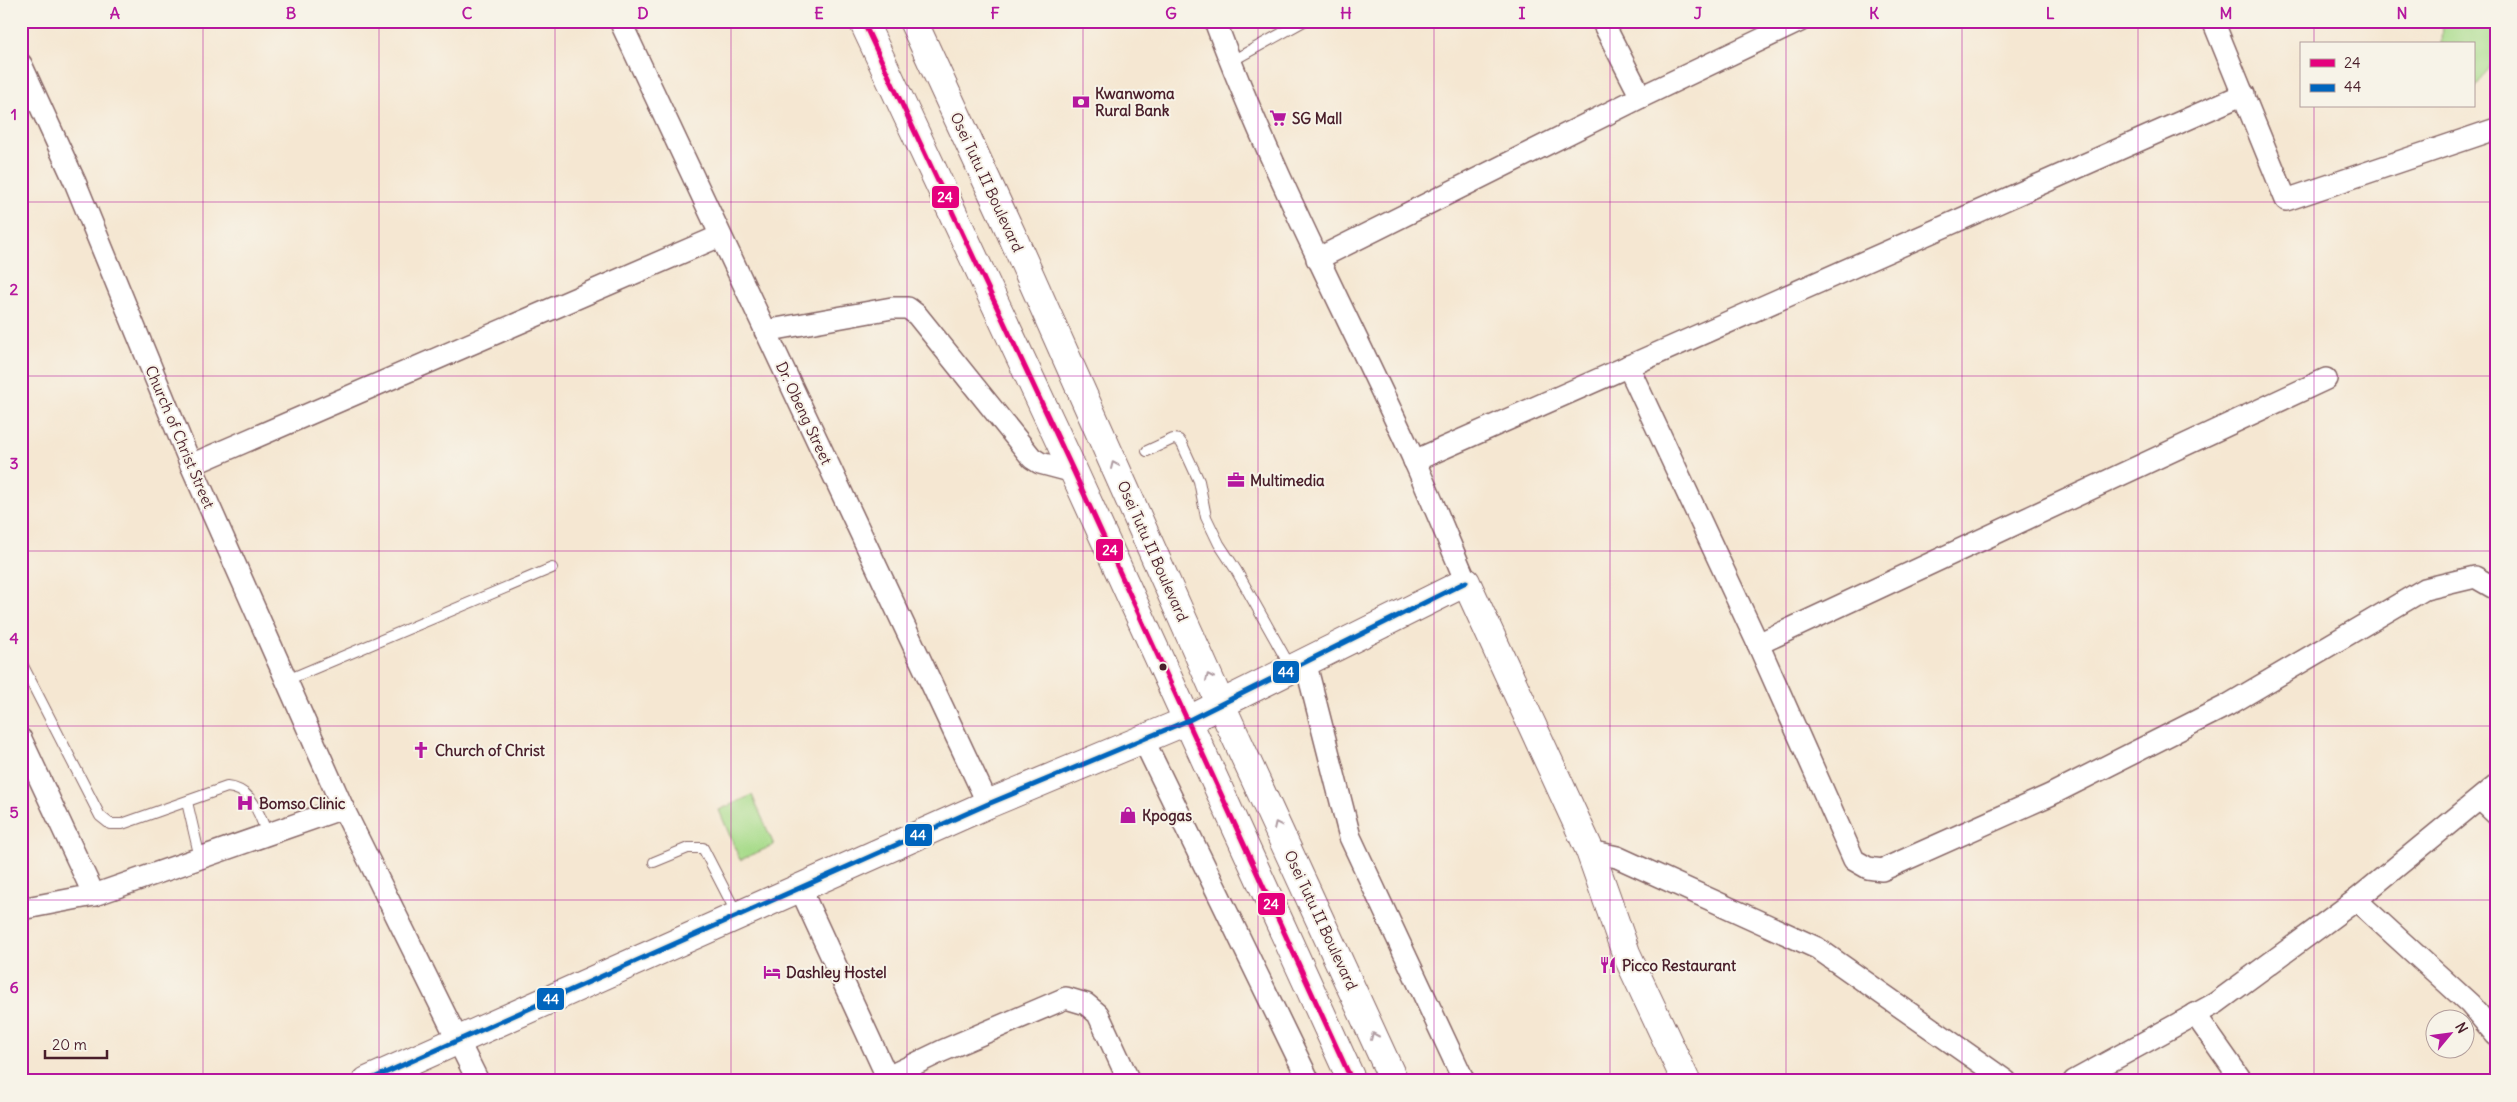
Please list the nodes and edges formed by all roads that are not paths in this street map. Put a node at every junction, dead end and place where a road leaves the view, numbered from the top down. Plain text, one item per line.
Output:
1 (620, 21) edge
2 (863, 21) edge
3 (913, 21) edge
4 (1215, 21) edge
5 (1304, 21) edge
6 (1602, 21) edge
7 (1800, 21) edge
8 (2213, 21) edge
9 (1230, 62) junction
10 (21, 64) edge
11 (2244, 94) junction
12 (1641, 96) junction
13 (2496, 129) edge
14 (720, 236) junction
15 (1317, 259) junction
16 (765, 331) junction
17 (1628, 366) junction
18 (2326, 379) dead end
19 (1147, 450) dead end
20 (1414, 460) junction
21 (191, 465) junction
22 (1074, 472) junction
23 (552, 568) dead end
24 (1466, 582) junction
25 (2496, 589) edge
26 (1758, 644) junction
27 (21, 662) edge
28 (1299, 665) junction
29 (287, 680) junction
30 (1221, 705) junction
31 (1189, 720) junction
32 (21, 739) edge
33 (1143, 739) junction
34 (2496, 785) edge
35 (2480, 798) junction
36 (187, 802) junction
37 (988, 804) junction
38 (344, 808) junction
39 (2496, 814) edge
40 (267, 834) junction
41 (1590, 851) junction
42 (200, 858) junction
43 (654, 862) dead end
44 (800, 888) junction
45 (94, 895) junction
46 (2356, 900) junction
47 (21, 909) edge
48 (738, 915) junction
49 (2195, 1014) junction
50 (2496, 1035) edge
51 (457, 1039) junction
52 (888, 1079) edge
53 (367, 1081) edge
54 (478, 1081) edge
55 (1129, 1081) edge
56 (1309, 1081) edge
57 (1352, 1081) edge
58 (1394, 1081) edge
59 (1464, 1081) edge
60 (1686, 1081) edge
61 (2006, 1081) edge
62 (2074, 1081) edge
63 (2242, 1081) edge

1 - 14 street, Dr. Obeng Street
2 - 22 main road
30 -> 3 main road, Osei Tutu II Boulevard
4 - 9 street
5 - 9 lane
6 - 12 street
7 - 12 street
8 - 11 street
9 - 15 street
10 - 21 street, Church of Christ Street
11 - 13 street
11 - 17 street
12 - 15 street
14 - 16 street, Dr. Obeng Street
14 - 21 street
15 - 20 street
16 - 22 street
16 - 37 street, Dr. Obeng Street
17 - 20 street
17 - 26 street
18 - 26 street
19 - 28 lane
20 - 24 street
21 - 29 street, Church of Christ Street
22 - 31 main road
23 - 29 lane
24 - 28 main road
24 - 41 main road
25 - 26 street
27 - 36 lane
28 - 30 main road
28 - 59 street
29 - 38 street, Church of Christ Street
30 - 31 main road
58 -> 30 main road, Osei Tutu II Boulevard
31 - 33 main road
31 - 57 main road
32 - 45 street
33 - 37 main road
33 - 56 street
34 - 35 street
35 - 39 street
35 - 46 street
36 - 40 lane
36 - 42 lane
37 - 44 main road
38 - 40 street
38 - 51 street, Church of Christ Street
40 - 42 street
41 - 60 main road
41 - 61 street
42 - 45 street
43 - 48 lane
44 - 48 main road
44 - 52 street
45 - 47 street
46 - 49 street
46 - 50 street
48 - 51 main road
49 - 62 street
49 - 63 street
51 - 53 main road
51 - 54 street, Church of Christ Street
52 - 55 street

